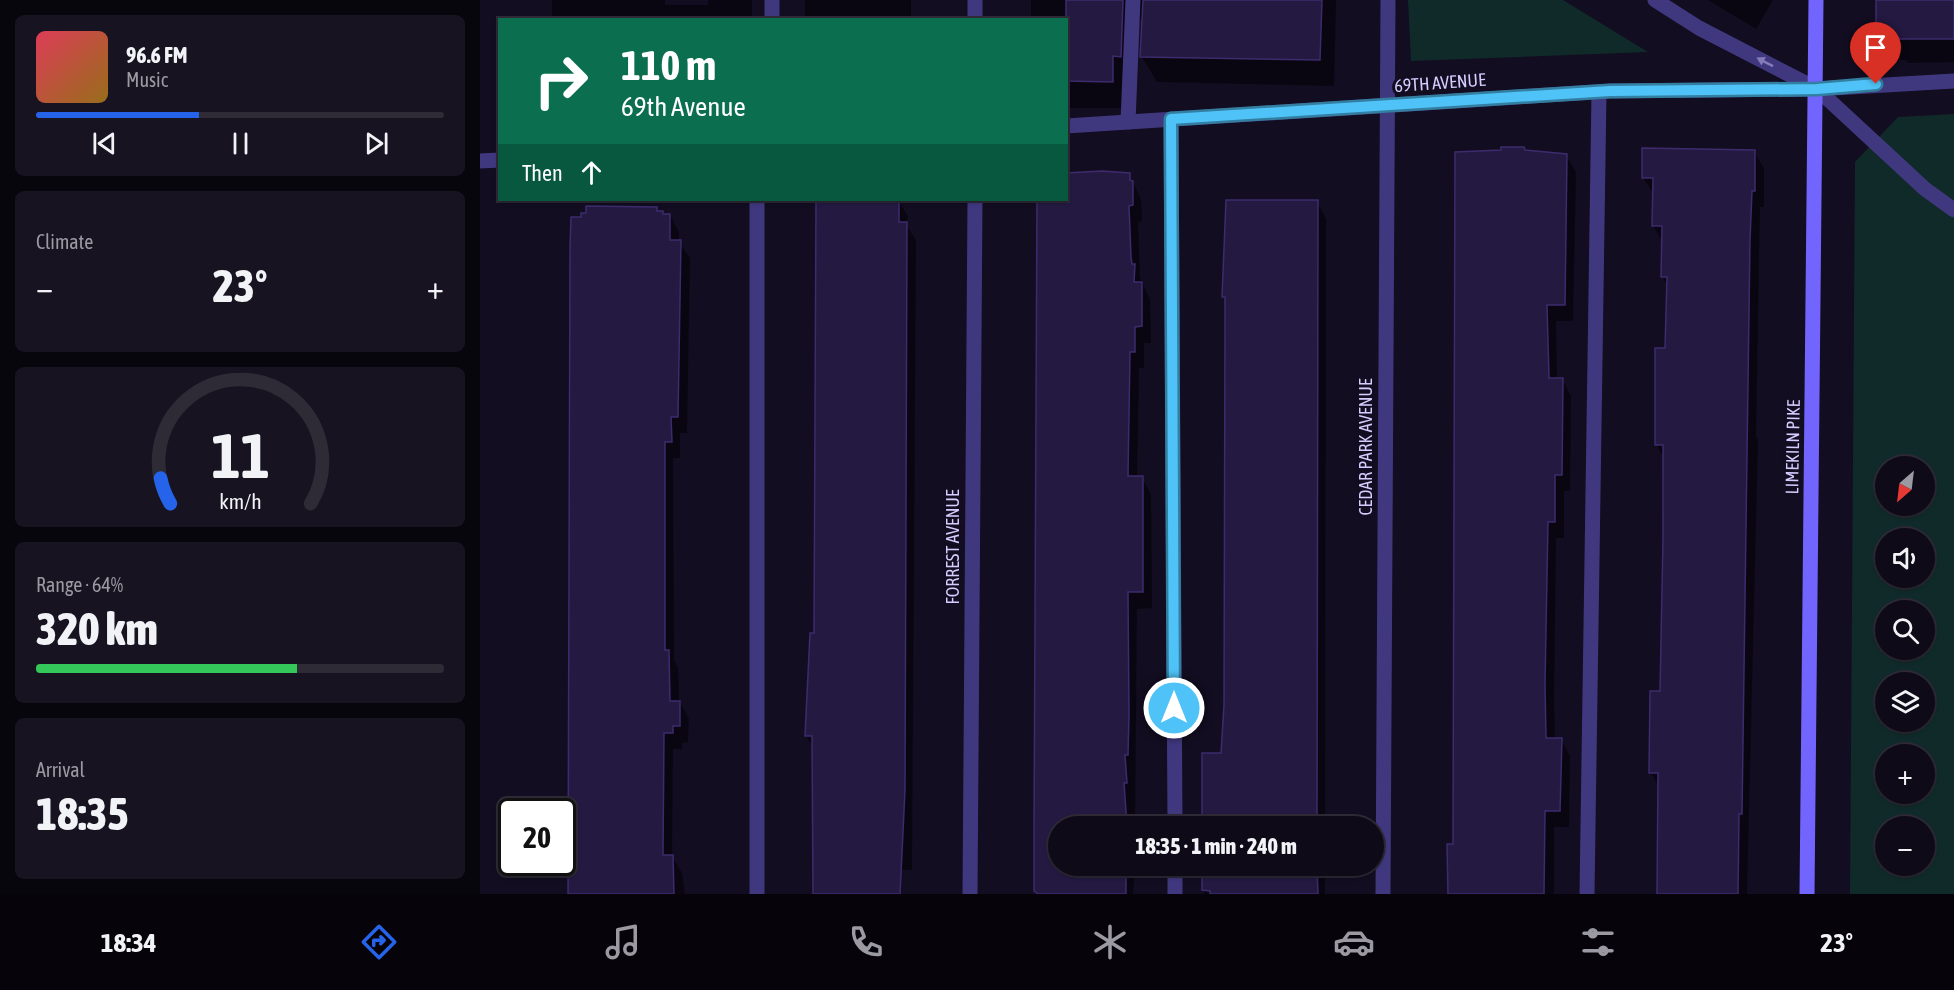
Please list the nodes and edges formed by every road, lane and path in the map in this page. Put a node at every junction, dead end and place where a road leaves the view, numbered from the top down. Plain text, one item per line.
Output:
1 (772, 0) edge
2 (975, 0) edge
3 (1132, 0) edge
4 (1388, 0) edge
5 (1654, 0) edge
6 (1816, 0) edge
7 (772, 18) edge
8 (975, 18) edge
9 (1954, 81) edge
10 (1817, 89) junction
11 (1599, 92) junction
12 (1387, 106) junction
13 (1171, 119) junction
14 (1128, 122) junction
15 (1068, 126) edge
16 (498, 160) edge
17 (480, 161) edge
18 (757, 201) edge
19 (975, 201) edge
20 (1954, 210) edge
21 (1175, 816) edge
22 (1175, 876) edge
23 (757, 894) edge
24 (970, 894) edge
25 (1175, 894) edge
26 (1383, 894) edge
27 (1587, 894) edge
28 (1807, 894) edge

1 - 7 street
2 - 8 street
3 - 14 street
4 - 12 street, CEDAR PARK AVENUE
10 -> 5 street
6 - 10 street, LIMEKILN PIKE
9 - 10 street, 69TH AVENUE
10 - 11 street, 69TH AVENUE
10 - 20 street
10 - 28 street, LIMEKILN PIKE
11 - 12 street, 69TH AVENUE
11 - 27 street
12 - 13 street, 69TH AVENUE
12 - 26 street, CEDAR PARK AVENUE
13 - 14 street, 69TH AVENUE
13 - 21 street
14 - 15 street, 69TH AVENUE
16 - 17 street
18 - 23 street
19 - 24 street, FORREST AVENUE
22 - 25 street

